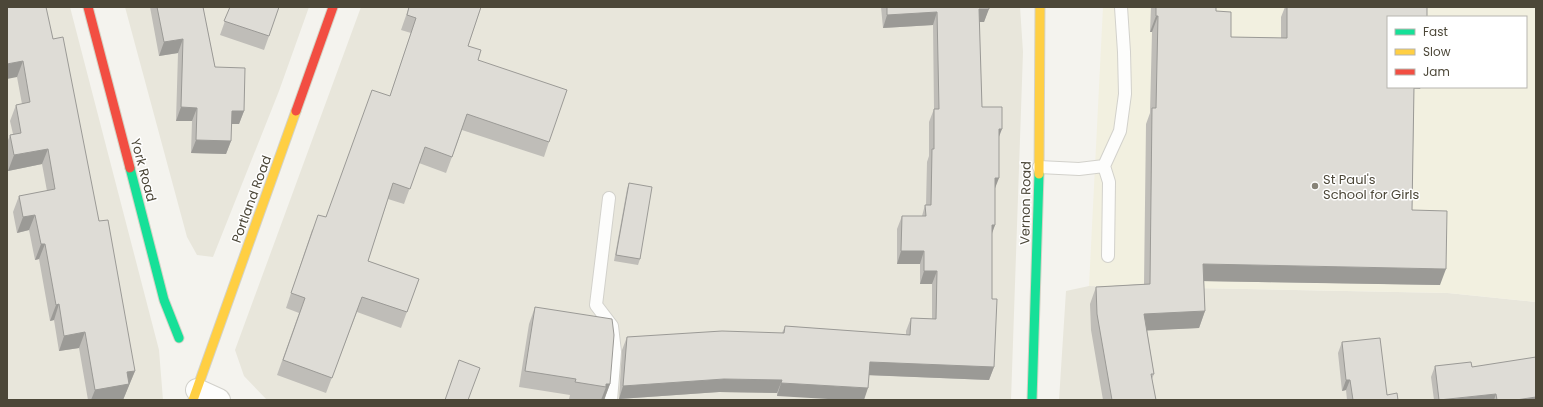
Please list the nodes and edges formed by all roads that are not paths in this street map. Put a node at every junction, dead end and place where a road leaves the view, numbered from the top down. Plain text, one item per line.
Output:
1 (88, 7) edge
2 (333, 7) edge
3 (1040, 7) edge
4 (1121, 7) edge
5 (1104, 166) junction
6 (1039, 167) junction
7 (609, 198) dead end
8 (1108, 256) dead end
9 (179, 338) dead end
10 (195, 395) edge
11 (219, 400) edge
12 (611, 400) edge
13 (1032, 400) edge

1 - 9 street, York Road
2 - 10 street, Portland Road
3 - 6 street, Vernon Road
4 - 5 lane
5 - 6 lane
5 - 8 lane
6 - 13 street, Vernon Road
7 - 12 lane
10 - 11 street

